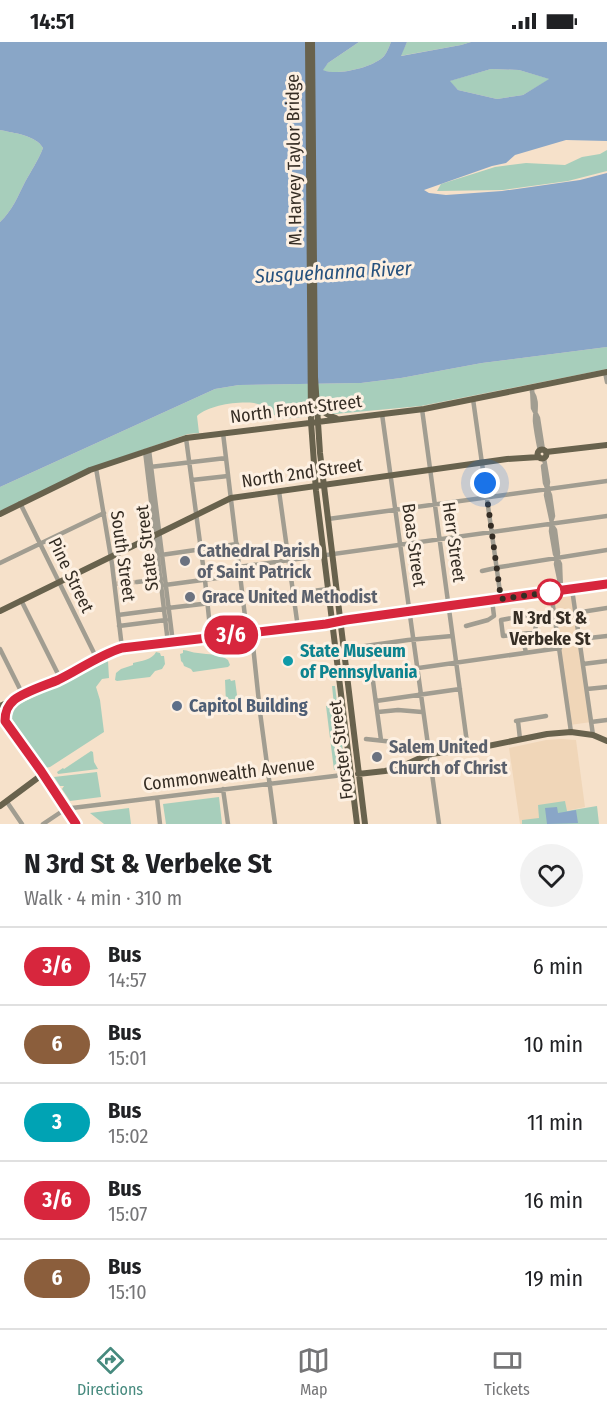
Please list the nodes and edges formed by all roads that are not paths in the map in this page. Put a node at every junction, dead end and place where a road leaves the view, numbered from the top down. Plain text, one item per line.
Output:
1 (310, 42) edge
2 (606, 372) edge
3 (607, 382) edge
4 (532, 389) junction
5 (313, 396) junction
6 (473, 399) junction
7 (422, 409) junction
8 (382, 413) junction
9 (339, 419) junction
10 (314, 422) junction
11 (293, 424) junction
12 (223, 433) junction
13 (186, 438) junction
14 (607, 445) edge
15 (147, 451) junction
16 (542, 454) junction
17 (226, 458) junction
18 (189, 463) junction
19 (482, 463) junction
20 (150, 467) junction
21 (96, 468) junction
22 (430, 470) junction
23 (228, 476) junction
24 (390, 476) junction
25 (192, 480) junction
26 (607, 480) edge
27 (324, 485) junction
28 (316, 486) junction
29 (548, 489) junction
30 (279, 491) junction
31 (487, 497) junction
32 (231, 498) junction
33 (20, 503) junction
34 (435, 504) junction
35 (395, 510) junction
36 (104, 513) junction
37 (0, 514) edge
38 (196, 516) junction
39 (607, 516) edge
40 (328, 519) junction
41 (552, 523) junction
42 (491, 532) junction
43 (157, 534) junction
44 (440, 539) junction
45 (40, 543) junction
46 (237, 544) junction
47 (400, 545) junction
48 (201, 549) junction
49 (607, 550) edge
50 (332, 554) junction
51 (161, 555) junction
52 (324, 555) junction
53 (110, 558) junction
54 (557, 558) junction
55 (1, 560) edge
56 (288, 560) junction
57 (239, 567) junction
58 (496, 568) junction
59 (482, 571) dead end
60 (240, 575) junction
61 (160, 579) junction
62 (205, 580) junction
63 (59, 582) junction
64 (137, 582) tunnel mouth
65 (607, 584) edge
66 (165, 585) junction
67 (561, 588) junction
68 (328, 589) junction
69 (572, 589) junction
70 (551, 592) junction
71 (293, 594) junction
72 (243, 599) junction
73 (501, 599) junction
74 (21, 600) junction
75 (492, 600) junction
76 (207, 603) junction
77 (449, 606) junction
78 (166, 608) junction
79 (607, 608) edge
80 (0, 611) edge
81 (409, 611) junction
82 (575, 613) junction
83 (118, 615) junction
84 (166, 620) junction
85 (341, 621) junction
86 (333, 623) junction
87 (120, 626) junction
88 (466, 626) dead end
89 (298, 628) junction
90 (247, 633) junction
91 (522, 634) junction
92 (452, 636) junction
93 (607, 636) edge
94 (211, 637) junction
95 (580, 639) junction
96 (413, 640) junction
97 (171, 643) junction
98 (122, 648) junction
99 (560, 648) junction
100 (0, 649) edge
101 (344, 649) junction
102 (526, 653) junction
103 (97, 659) junction
104 (607, 661) edge
105 (456, 663) junction
106 (583, 664) junction
107 (417, 668) junction
108 (372, 674) junction
109 (60, 678) junction
110 (348, 678) junction
111 (607, 687) edge
112 (460, 689) junction
113 (587, 689) junction
114 (22, 695) junction
115 (420, 695) junction
116 (15, 699) junction
117 (376, 701) junction
118 (0, 706) edge
119 (422, 711) junction
120 (378, 712) junction
121 (0, 714) edge
122 (546, 716) dead end
123 (5, 721) junction
124 (606, 721) edge
125 (591, 722) junction
126 (571, 732) junction
127 (593, 735) junction
128 (366, 739) dead end
129 (520, 739) junction
130 (381, 740) junction
131 (607, 741) edge
132 (428, 745) junction
133 (468, 750) junction
134 (429, 754) junction
135 (43, 774) junction
136 (351, 774) junction
137 (359, 774) junction
138 (269, 784) junction
139 (223, 789) junction
140 (157, 798) junction
141 (7, 802) junction
142 (0, 806) edge
143 (66, 810) junction
144 (22, 824) edge
145 (43, 824) edge
146 (76, 824) edge
147 (160, 824) edge
148 (228, 824) edge
149 (275, 824) edge
150 (357, 824) edge
151 (365, 824) edge
152 (439, 824) edge

1 - 5 main road, M. Harvey Taylor Bridge
2 - 3 street
2 - 4 main road, North Front Street
4 - 6 main road, North Front Street
4 - 16 street
5 - 9 main road
5 - 10 main road, M. Harvey Taylor Bridge
5 - 11 main road
6 - 7 main road, North Front Street
6 - 19 street
7 - 8 main road, North Front Street
7 - 22 street, Herr Street
8 - 9 main road, North Front Street
8 - 24 street, Boas Street
9 - 10 main road, North Front Street
10 - 11 main road, North Front Street
10 - 27 main road, Forster Street
10 - 28 main road, Forster Street
11 - 12 main road, North Front Street
12 - 13 main road, North Front Street
12 - 17 street
13 - 15 main road, North Front Street
13 - 18 street
14 - 16 main road, North 2nd Street
15 - 20 street, State Street
15 - 21 main road, North Front Street
15 - 43 street, State Street
16 - 19 main road, North 2nd Street
16 - 29 street
17 - 18 street
17 - 23 street
18 - 20 street
18 - 25 street
19 - 22 main road, North 2nd Street
19 - 31 street
20 - 43 street, State Street
21 - 33 main road, North Front Street
21 - 36 street, South Street
22 - 24 main road, North 2nd Street
22 - 34 street, Herr Street
23 - 25 street
23 - 32 street
24 - 27 main road, North 2nd Street
24 - 35 street, Boas Street
25 - 38 street
26 - 29 street
27 - 28 main road, North 2nd Street
27 - 40 main road, Forster Street
28 - 30 main road, North 2nd Street
28 - 52 main road, Forster Street
29 - 31 street
29 - 41 street
30 - 32 main road, North 2nd Street
30 - 56 street
31 - 34 street
31 - 42 street
32 - 38 main road, North 2nd Street
32 - 46 street
33 - 37 main road, North Front Street
33 - 45 street, Pine Street
34 - 35 street
34 - 44 street, Herr Street
35 - 40 street
35 - 47 street, Boas Street
36 - 45 street
36 - 53 street, South Street
38 - 43 main road, North 2nd Street
38 - 48 street
39 - 41 street
40 - 50 main road, Forster Street
41 - 42 street
41 - 54 street
42 - 44 street
42 - 58 street
43 - 51 street, State Street
43 - 53 main road, North 2nd Street
43 - 61 street, State Street
44 - 47 street
44 - 77 street, Herr Street
45 - 55 street
45 - 63 street, Pine Street
46 - 48 street
46 - 57 street
47 - 50 street
47 - 81 street, Boas Street
48 - 51 street
48 - 62 street
49 - 54 street
50 - 52 street
50 - 85 main road, Forster Street
51 - 66 street, State Street
52 - 56 street
52 - 68 main road, Forster Street
53 - 63 main road, North 2nd Street
53 - 83 street, South Street
54 - 58 street
54 - 67 street
56 - 57 street
56 - 71 street
57 - 60 street
58 - 59 street
58 - 73 street
60 - 62 street
60 - 72 street
61 - 64 street
61 - 78 street, State Street
62 - 66 street
62 - 76 street
63 - 74 main road, North 2nd Street
63 - 103 street, Pine Street
65 - 69 main road
66 - 78 street, State Street
67 - 69 main road
67 - 70 main road
68 - 71 street
68 - 86 main road, Forster Street
69 - 82 street
70 - 73 main road
70 - 99 street
71 - 72 street
71 - 89 street
72 - 76 street
72 - 90 street
73 - 75 main road
74 - 80 main road, North 2nd Street
74 - 109 street
75 - 77 main road
75 - 88 street
76 - 78 street
76 - 94 street
77 - 81 main road
77 - 92 street, Herr Street
78 - 83 street
78 - 84 street, State Street
78 - 97 street, State Street
79 - 82 street
81 - 85 main road
81 - 96 street, Boas Street
82 - 95 street
83 - 87 street, South Street
84 - 87 street
84 - 97 street, State Street
85 - 86 main road
85 - 101 main road, Forster Street
86 - 89 main road
86 - 136 main road, Forster Street
87 - 98 street, South Street
89 - 90 main road
90 - 94 main road
90 - 138 street
91 - 91 street
91 - 102 street
92 - 96 street
92 - 105 street, Herr Street
93 - 95 street
94 - 97 main road
95 - 106 street
96 - 101 street
96 - 107 street, Boas Street
97 - 98 main road
98 - 103 main road
99 - 102 street
99 - 126 street
100 - 114 street
101 - 110 main road, Forster Street
102 - 105 street
103 - 109 main road
104 - 106 street
105 - 107 street
105 - 112 street, Herr Street
106 - 113 street
107 - 108 street
107 - 115 street, Boas Street
108 - 110 street
108 - 117 street
109 - 114 main road
110 - 137 main road, Forster Street
111 - 113 street
112 - 115 street
112 - 133 street, Herr Street
113 - 125 street
114 - 116 main road
115 - 117 street
115 - 119 street, Boas Street
116 - 118 main road
116 - 123 main road
117 - 120 street
119 - 120 street
119 - 132 street, Boas Street
120 - 130 street
121 - 123 main road
122 - 129 street
123 - 135 main road
124 - 125 street
125 - 127 street
126 - 127 main road, Commonwealth Avenue
126 - 129 main road, Commonwealth Avenue
127 - 131 main road, Commonwealth Avenue
128 - 130 street
129 - 133 main road, Commonwealth Avenue
130 - 132 street
132 - 133 street
132 - 134 street, Boas Street
133 - 134 main road, Commonwealth Avenue
134 - 137 main road, Commonwealth Avenue
134 - 152 street, Boas Street
135 - 141 main road
135 - 143 main road
136 - 137 main road, Commonwealth Avenue
136 - 138 street, Commonwealth Avenue
136 - 150 main road, Forster Street
137 - 151 main road, Forster Street
138 - 139 street, Commonwealth Avenue
138 - 149 street
139 - 140 street, Commonwealth Avenue
139 - 148 street
140 - 143 street, Commonwealth Avenue
140 - 147 street
141 - 142 main road
141 - 144 street
143 - 145 street
143 - 146 main road

